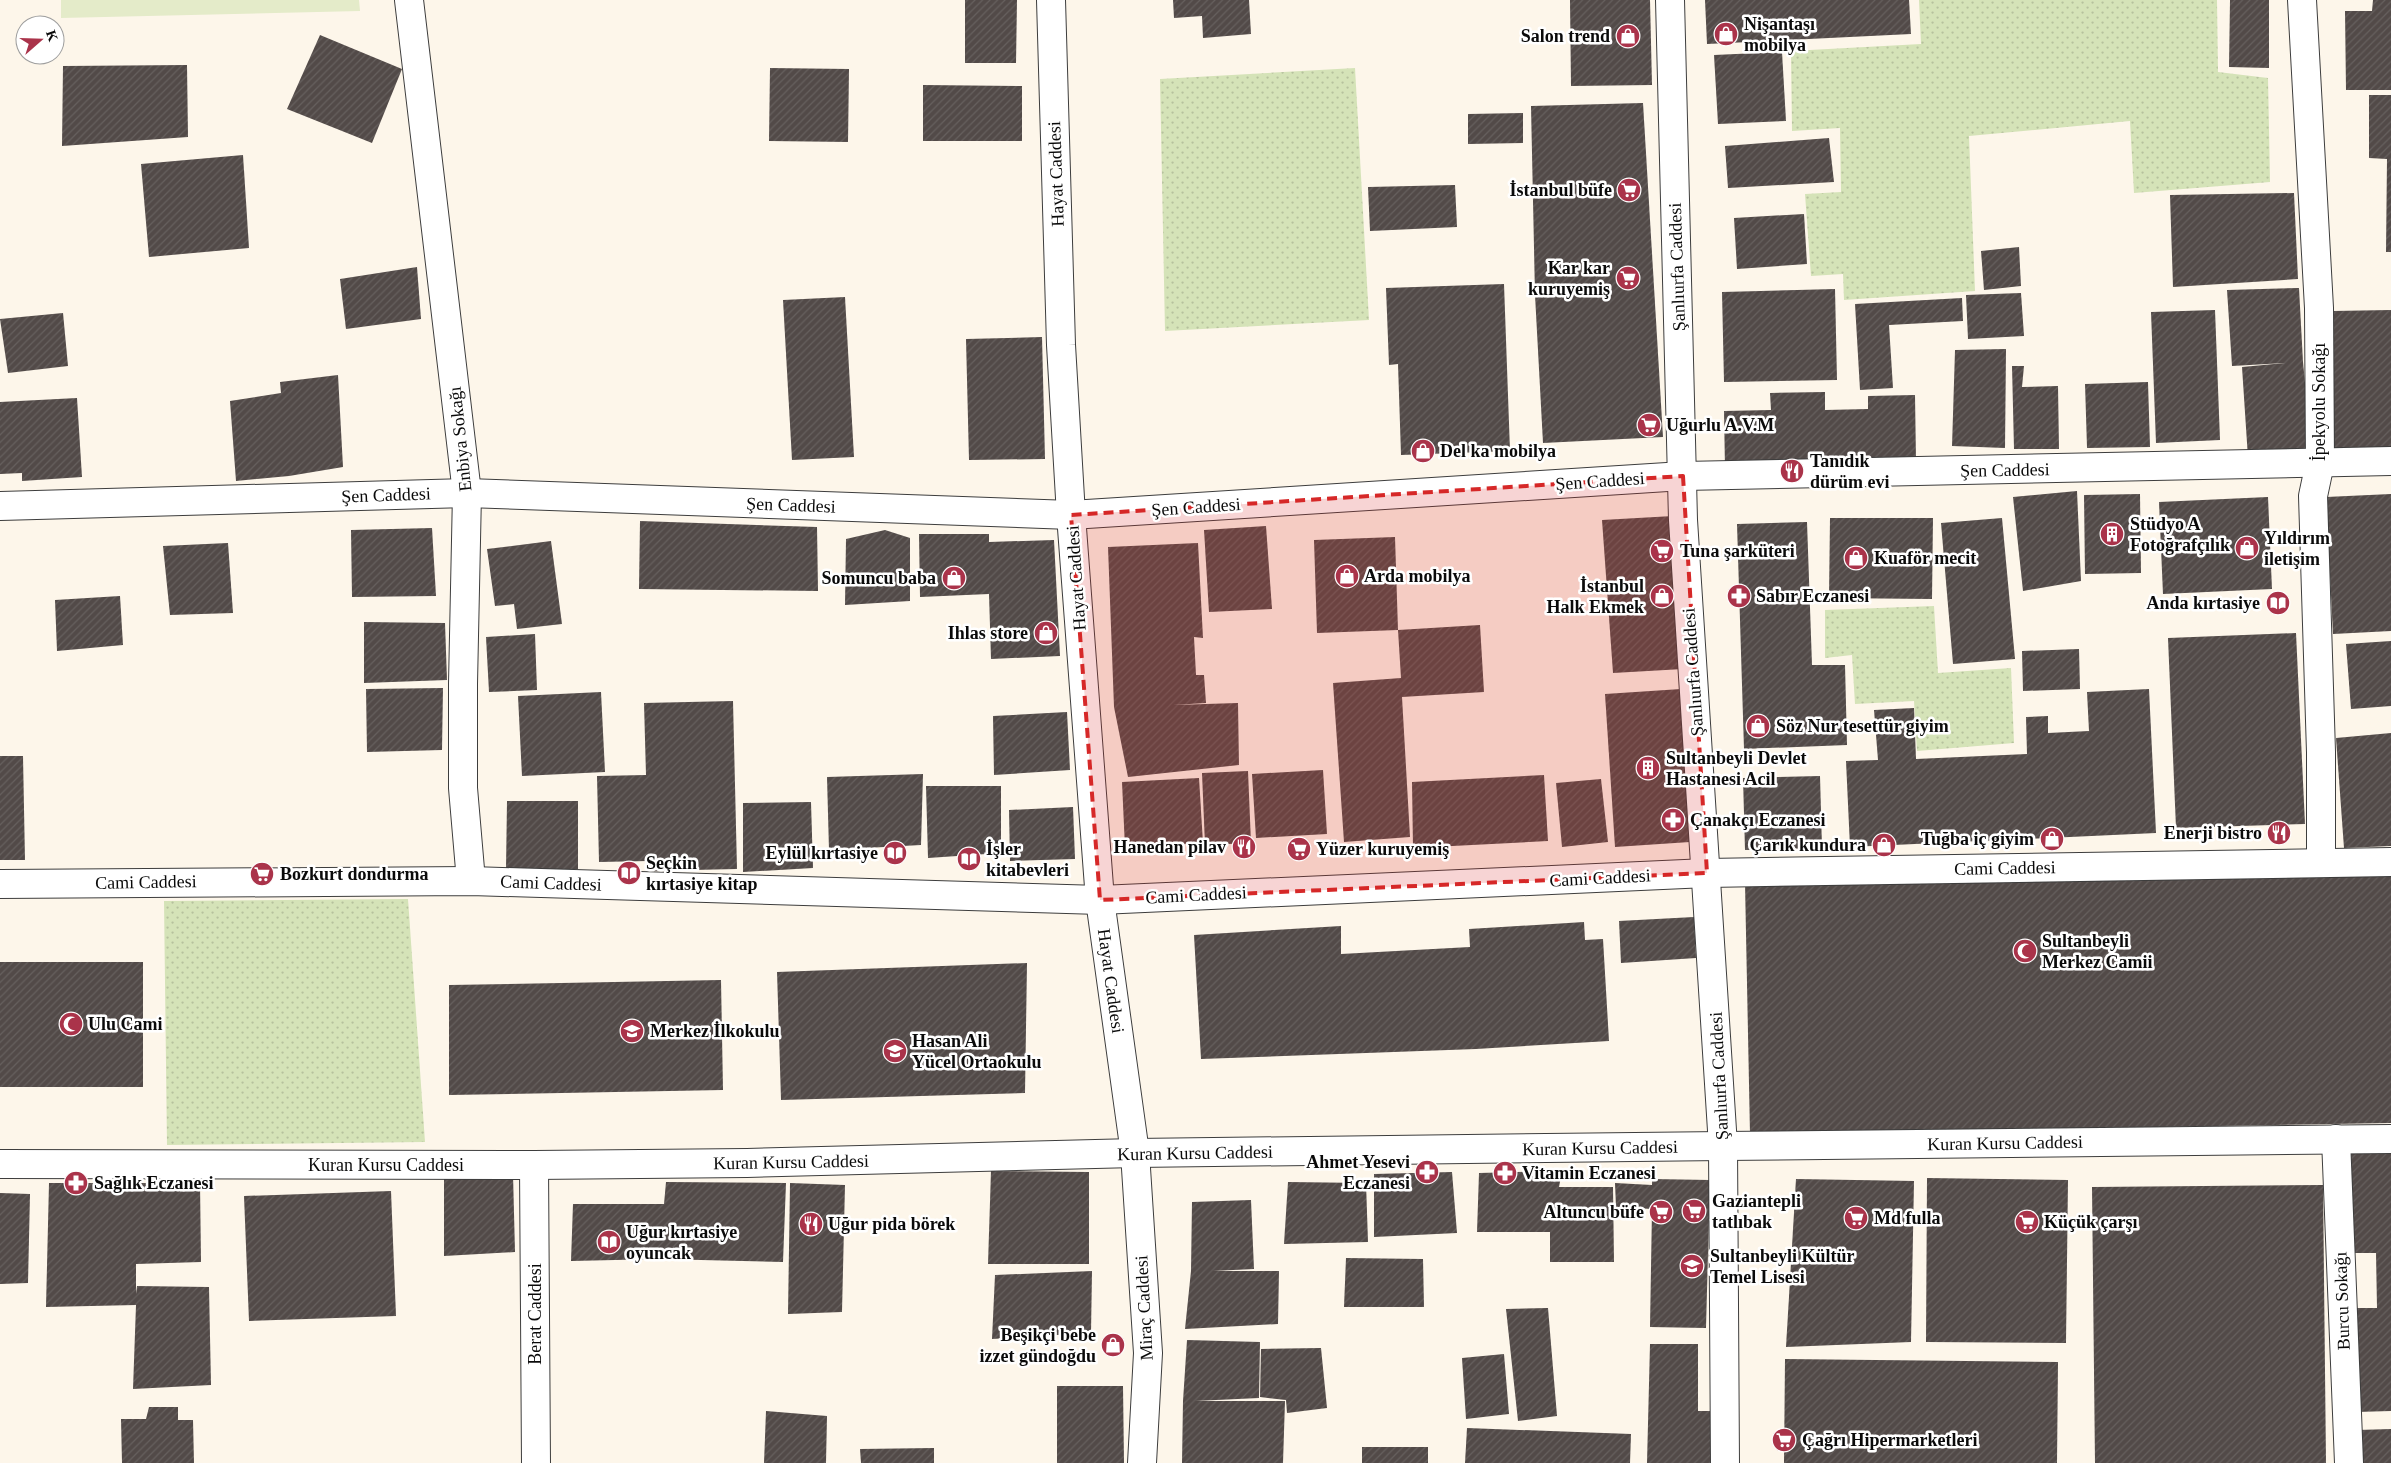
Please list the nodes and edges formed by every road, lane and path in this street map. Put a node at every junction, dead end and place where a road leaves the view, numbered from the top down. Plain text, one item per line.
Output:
1 (409, 0) edge
2 (1051, 0) edge
3 (1670, 0) edge
4 (2302, 0) edge
5 (2391, 461) edge
6 (2320, 463) junction
7 (1683, 476) junction
8 (467, 493) junction
9 (0, 506) edge
10 (1071, 515) junction
11 (2391, 862) edge
12 (2321, 863) junction
13 (1707, 873) junction
14 (471, 881) junction
15 (0, 884) edge
16 (1100, 900) junction
17 (2336, 1139) junction
18 (2391, 1139) edge
19 (1723, 1146) junction
20 (1134, 1154) junction
21 (0, 1164) edge
22 (534, 1165) junction
23 (536, 1463) edge
24 (1142, 1463) edge
25 (1725, 1463) edge
26 (2349, 1463) edge

1 - 8 street, Enbiya Sokağı
2 - 10 street, Hayat Caddesi
3 - 7 street, Şanlıurfa Caddesi
4 - 6 street, İpekyolu Sokağı
5 - 6 street, Şen Caddesi
6 - 7 street, Şen Caddesi
6 - 12 street, İpekyolu Sokağı
7 - 10 street, Şen Caddesi
7 - 13 street, Şanlıurfa Caddesi
8 - 9 street, Şen Caddesi
8 - 10 street, Şen Caddesi
8 - 14 street, Enbiya Sokağı
10 - 16 street, Hayat Caddesi
11 - 12 street, Cami Caddesi
12 - 13 street, Cami Caddesi
13 - 16 street, Cami Caddesi
13 - 19 street, Şanlıurfa Caddesi
14 - 15 street, Cami Caddesi
14 - 16 street, Cami Caddesi
16 - 20 street, Hayat Caddesi
17 - 18 street, Kuran Kursu Caddesi
17 - 19 street, Kuran Kursu Caddesi
17 - 26 street, Burcu Sokağı
19 - 20 street, Kuran Kursu Caddesi
19 - 25 street, Şanlıurfa Caddesi
20 - 22 street, Kuran Kursu Caddesi
20 - 24 street, Miraç Caddesi
21 - 22 street, Kuran Kursu Caddesi
22 - 23 street, Berat Caddesi

